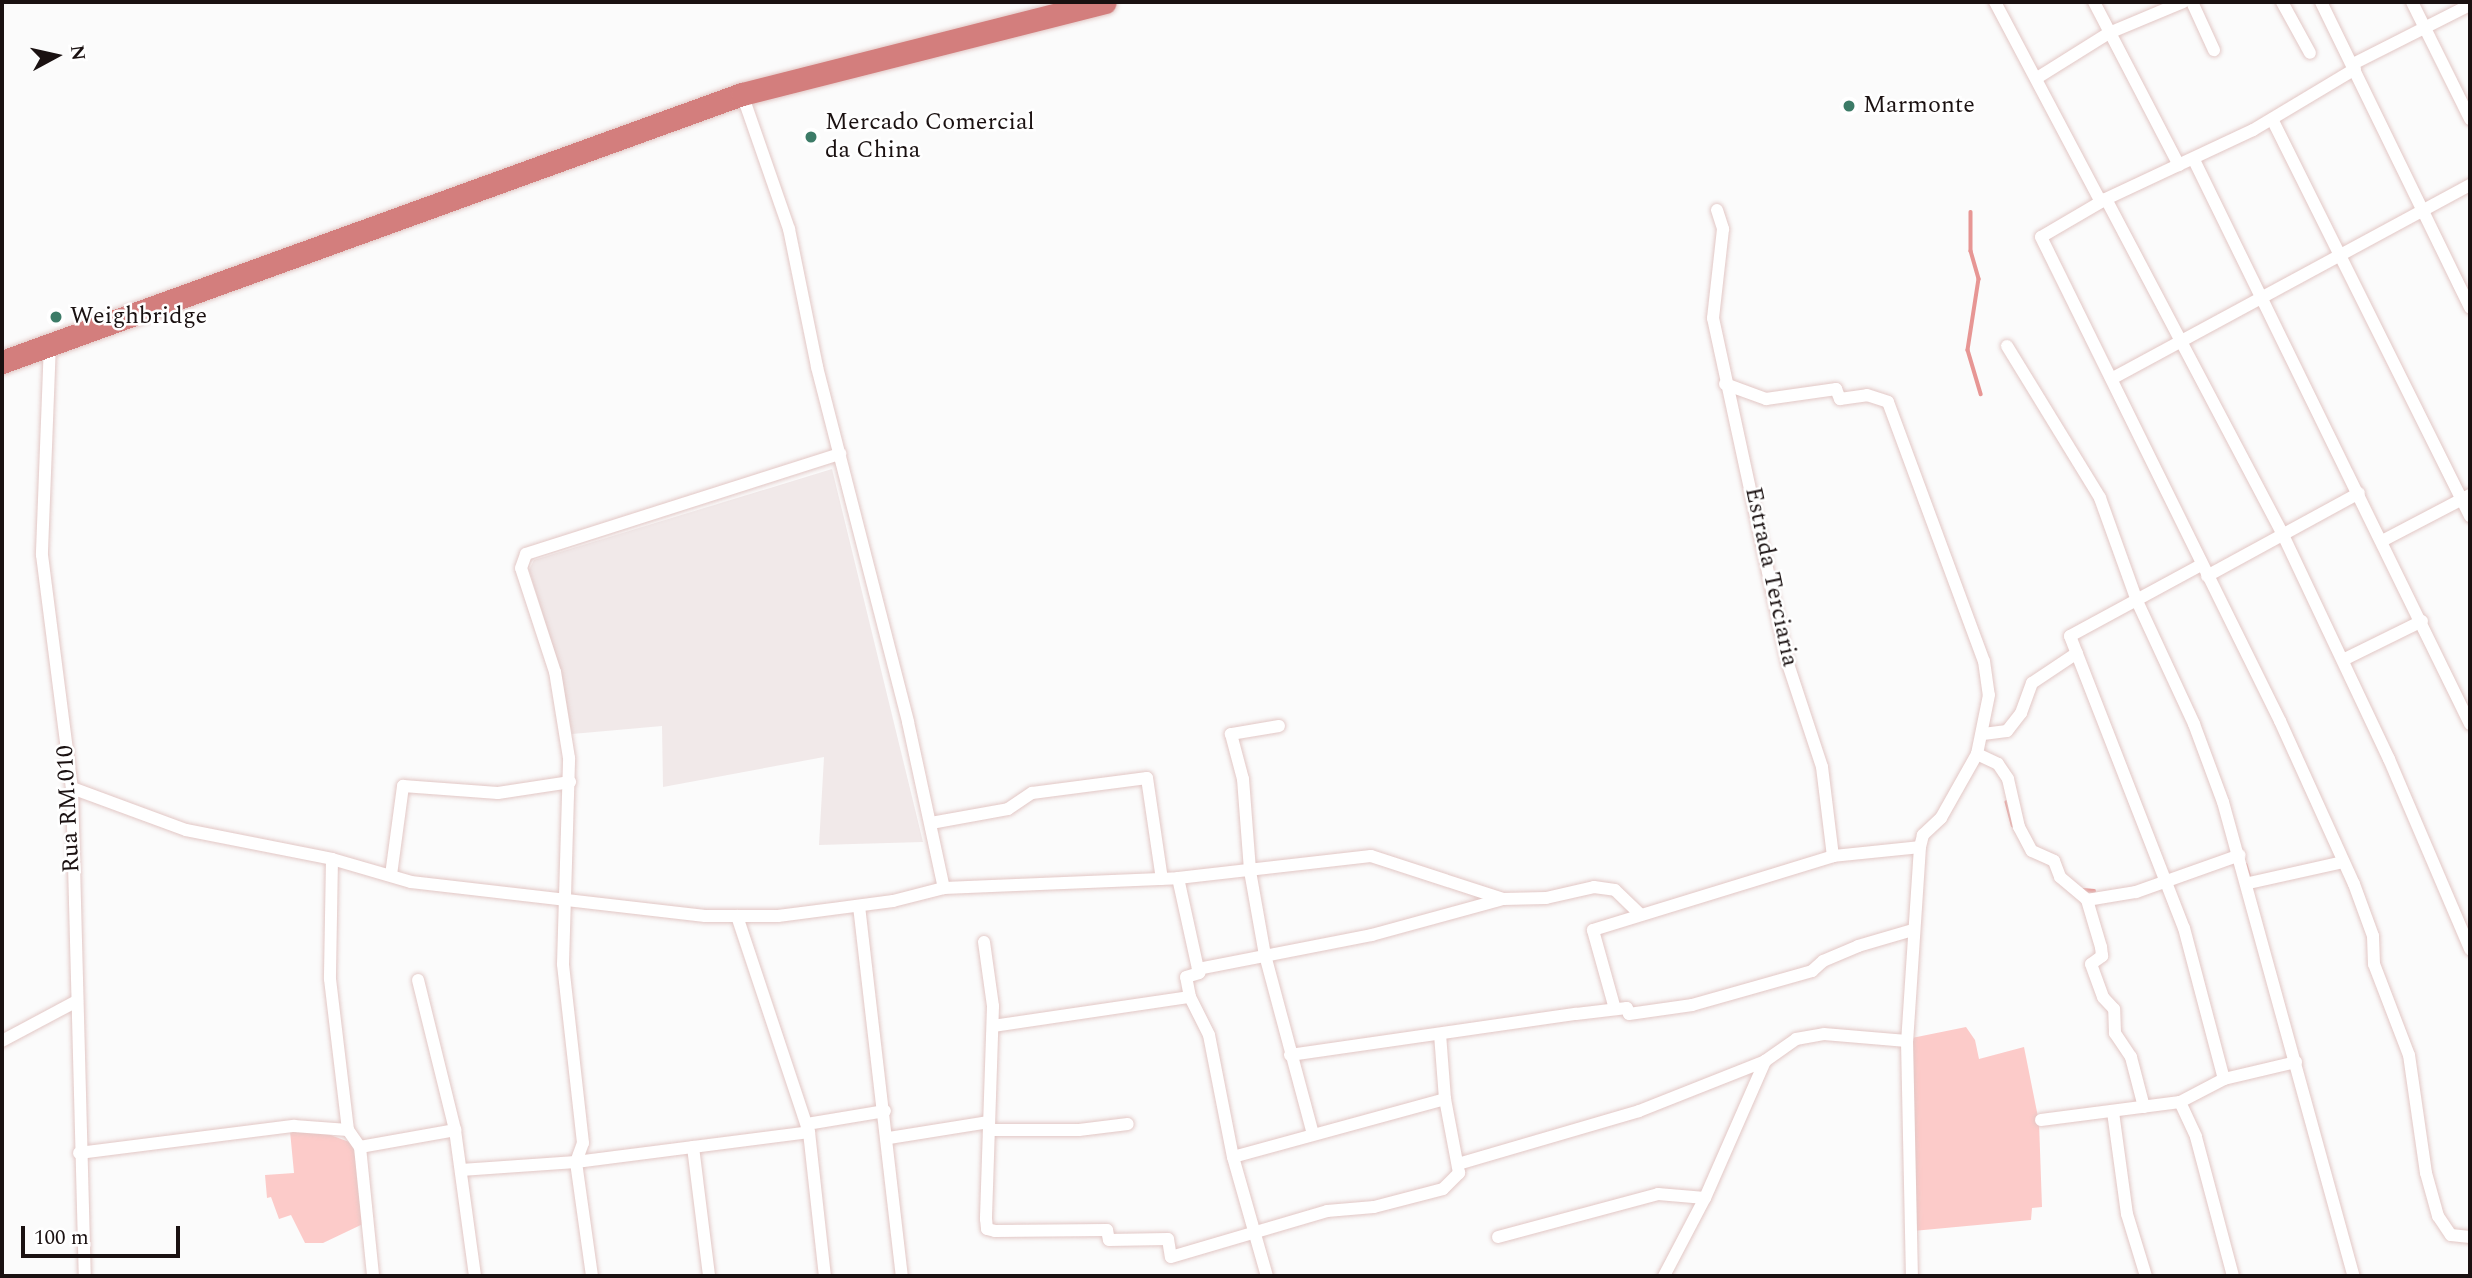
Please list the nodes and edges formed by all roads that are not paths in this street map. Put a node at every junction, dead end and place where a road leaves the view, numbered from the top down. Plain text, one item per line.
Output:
1 (1105, 2) edge
2 (1995, 2) edge
3 (2094, 2) edge
4 (2183, 2) edge
5 (2192, 2) edge
6 (2283, 2) edge
7 (2321, 2) edge
8 (2412, 2) edge
9 (2470, 5) edge
10 (2424, 27) junction
11 (2109, 33) junction
12 (2214, 50) dead end
13 (2310, 53) dead end
14 (2354, 66) junction
15 (2037, 78) junction
16 (742, 94) junction
17 (2272, 119) junction
18 (2470, 119) edge
19 (2194, 160) junction
20 (2179, 165) junction
21 (2470, 185) edge
22 (2104, 201) junction
23 (1717, 210) dead end
24 (2423, 211) junction
25 (2339, 257) junction
26 (2264, 298) junction
27 (2470, 309) edge
28 (2183, 340) junction
29 (50, 343) junction
30 (2007, 346) dead end
31 (2, 362) edge
32 (2113, 378) junction
33 (1725, 384) junction
34 (840, 454) junction
35 (2359, 493) junction
36 (2466, 497) edge
37 (2470, 516) edge
38 (2284, 537) junction
39 (2382, 541) junction
40 (2204, 570) junction
41 (2137, 601) junction
42 (2422, 621) junction
43 (2077, 653) junction
44 (2343, 660) junction
45 (2470, 724) edge
46 (1279, 726) dead end
47 (1983, 734) junction
48 (1977, 754) junction
49 (570, 782) junction
50 (72, 788) junction
51 (931, 824) junction
52 (1920, 848) junction
53 (2240, 855) junction
54 (1833, 856) junction
55 (332, 859) junction
56 (2343, 862) junction
57 (1250, 871) junction
58 (391, 875) junction
59 (1178, 878) junction
60 (1162, 879) junction
61 (2166, 881) junction
62 (2249, 883) junction
63 (944, 888) junction
64 (1503, 899) junction
65 (2087, 900) junction
66 (567, 901) junction
67 (859, 906) junction
68 (1640, 914) junction
69 (716, 916) junction
70 (737, 916) junction
71 (750, 916) junction
72 (1913, 930) junction
73 (984, 942) dead end
74 (2470, 949) edge
75 (1265, 955) junction
76 (1198, 969) junction
77 (418, 980) dead end
78 (1190, 997) junction
79 (77, 1001) junction
80 (1615, 1009) junction
81 (993, 1026) junction
82 (1440, 1034) junction
83 (2, 1041) edge
84 (1907, 1041) junction
85 (1290, 1055) junction
86 (1765, 1061) junction
87 (2296, 1062) junction
88 (2224, 1079) junction
89 (1445, 1099) junction
90 (2180, 1102) junction
91 (2144, 1107) junction
92 (885, 1111) junction
93 (2113, 1112) junction
94 (2041, 1120) dead end
95 (1128, 1124) dead end
96 (989, 1126) junction
97 (808, 1128) junction
98 (348, 1130) junction
99 (455, 1130) junction
100 (1312, 1131) junction
101 (889, 1138) junction
102 (360, 1147) junction
103 (693, 1147) junction
104 (79, 1153) junction
105 (1233, 1157) junction
106 (576, 1162) junction
107 (1458, 1164) junction
108 (461, 1170) junction
109 (1705, 1198) junction
110 (1255, 1233) junction
111 (1498, 1237) dead end
112 (2470, 1237) edge
113 (85, 1276) edge
114 (373, 1276) edge
115 (475, 1276) edge
116 (592, 1276) edge
117 (709, 1276) edge
118 (825, 1276) edge
119 (902, 1276) edge
120 (1267, 1276) edge
121 (1664, 1276) edge
122 (1912, 1276) edge
123 (2146, 1276) edge
124 (2233, 1276) edge
125 (2354, 1276) edge

1 - 16 highway
2 - 15 street
3 - 11 street
4 - 11 street
5 - 12 street
6 - 13 street
7 - 14 street
8 - 10 street
9 - 10 street
10 - 14 street
10 - 18 street
11 - 15 street
11 - 20 street
14 - 17 street
14 - 24 street
15 - 22 street
16 - 29 highway
16 - 34 street
17 - 19 street
17 - 25 street
19 - 20 street
19 - 26 street
20 - 22 street
21 - 24 street
22 - 28 street
22 - 32 street
23 - 33 street, Estrada Terciaria
24 - 25 street
24 - 27 street
25 - 26 street
25 - 36 street
26 - 28 street
26 - 35 street
28 - 32 street
28 - 38 street
29 - 31 highway
29 - 50 street, Rua RM.010
30 - 41 street
32 - 40 street
33 - 47 street
33 - 54 street, Estrada Terciaria
34 - 49 street
34 - 51 street
35 - 38 street
35 - 39 street
36 - 37 street
36 - 39 street
38 - 40 street
38 - 44 street
39 - 42 street
40 - 41 street
40 - 56 street
41 - 43 street
41 - 53 street
42 - 44 street
42 - 45 street
43 - 47 street
43 - 61 street
44 - 74 street
46 - 57 street
47 - 48 street
48 - 52 street
48 - 65 street
49 - 58 street
49 - 66 street
50 - 55 street
50 - 79 street, Rua RM.010
51 - 60 street
51 - 63 street
52 - 54 street
52 - 72 street
53 - 61 street
53 - 62 street
54 - 68 street
55 - 58 street
55 - 98 street
56 - 62 street
56 - 112 street
57 - 59 street
57 - 64 street
57 - 75 street
58 - 66 street
59 - 60 street
59 - 76 street
60 - 63 street
61 - 65 street
61 - 88 street
62 - 87 street
63 - 67 street
64 - 68 street
64 - 75 street
65 - 91 street
66 - 69 street
66 - 106 street
67 - 71 street
67 - 92 street
68 - 80 street
69 - 70 street
69 - 71 street
70 - 71 street
70 - 97 street
72 - 80 street
72 - 84 street
73 - 81 street
75 - 76 street
75 - 85 street
76 - 78 street
77 - 99 street
78 - 81 street
78 - 105 street
79 - 83 street
79 - 104 street, Rua RM.010
80 - 82 street
81 - 96 street
82 - 85 street
82 - 89 street
84 - 86 street
84 - 122 street
85 - 100 street
86 - 107 street
86 - 109 street
87 - 88 street
87 - 125 street
88 - 90 street
89 - 100 street
89 - 107 street
90 - 91 street
90 - 124 street
91 - 93 street
92 - 97 street
92 - 101 street
93 - 94 street
93 - 123 street
95 - 96 street
96 - 101 street
96 - 110 street
97 - 103 street
97 - 118 street
98 - 102 street
98 - 104 street
99 - 102 street
99 - 108 street
100 - 105 street
101 - 119 street
102 - 114 street
103 - 106 street
103 - 117 street
104 - 113 street, Rua RM.010
105 - 110 street
106 - 108 street
106 - 116 street
107 - 110 street
108 - 115 street
109 - 111 street
109 - 121 street
110 - 120 street

